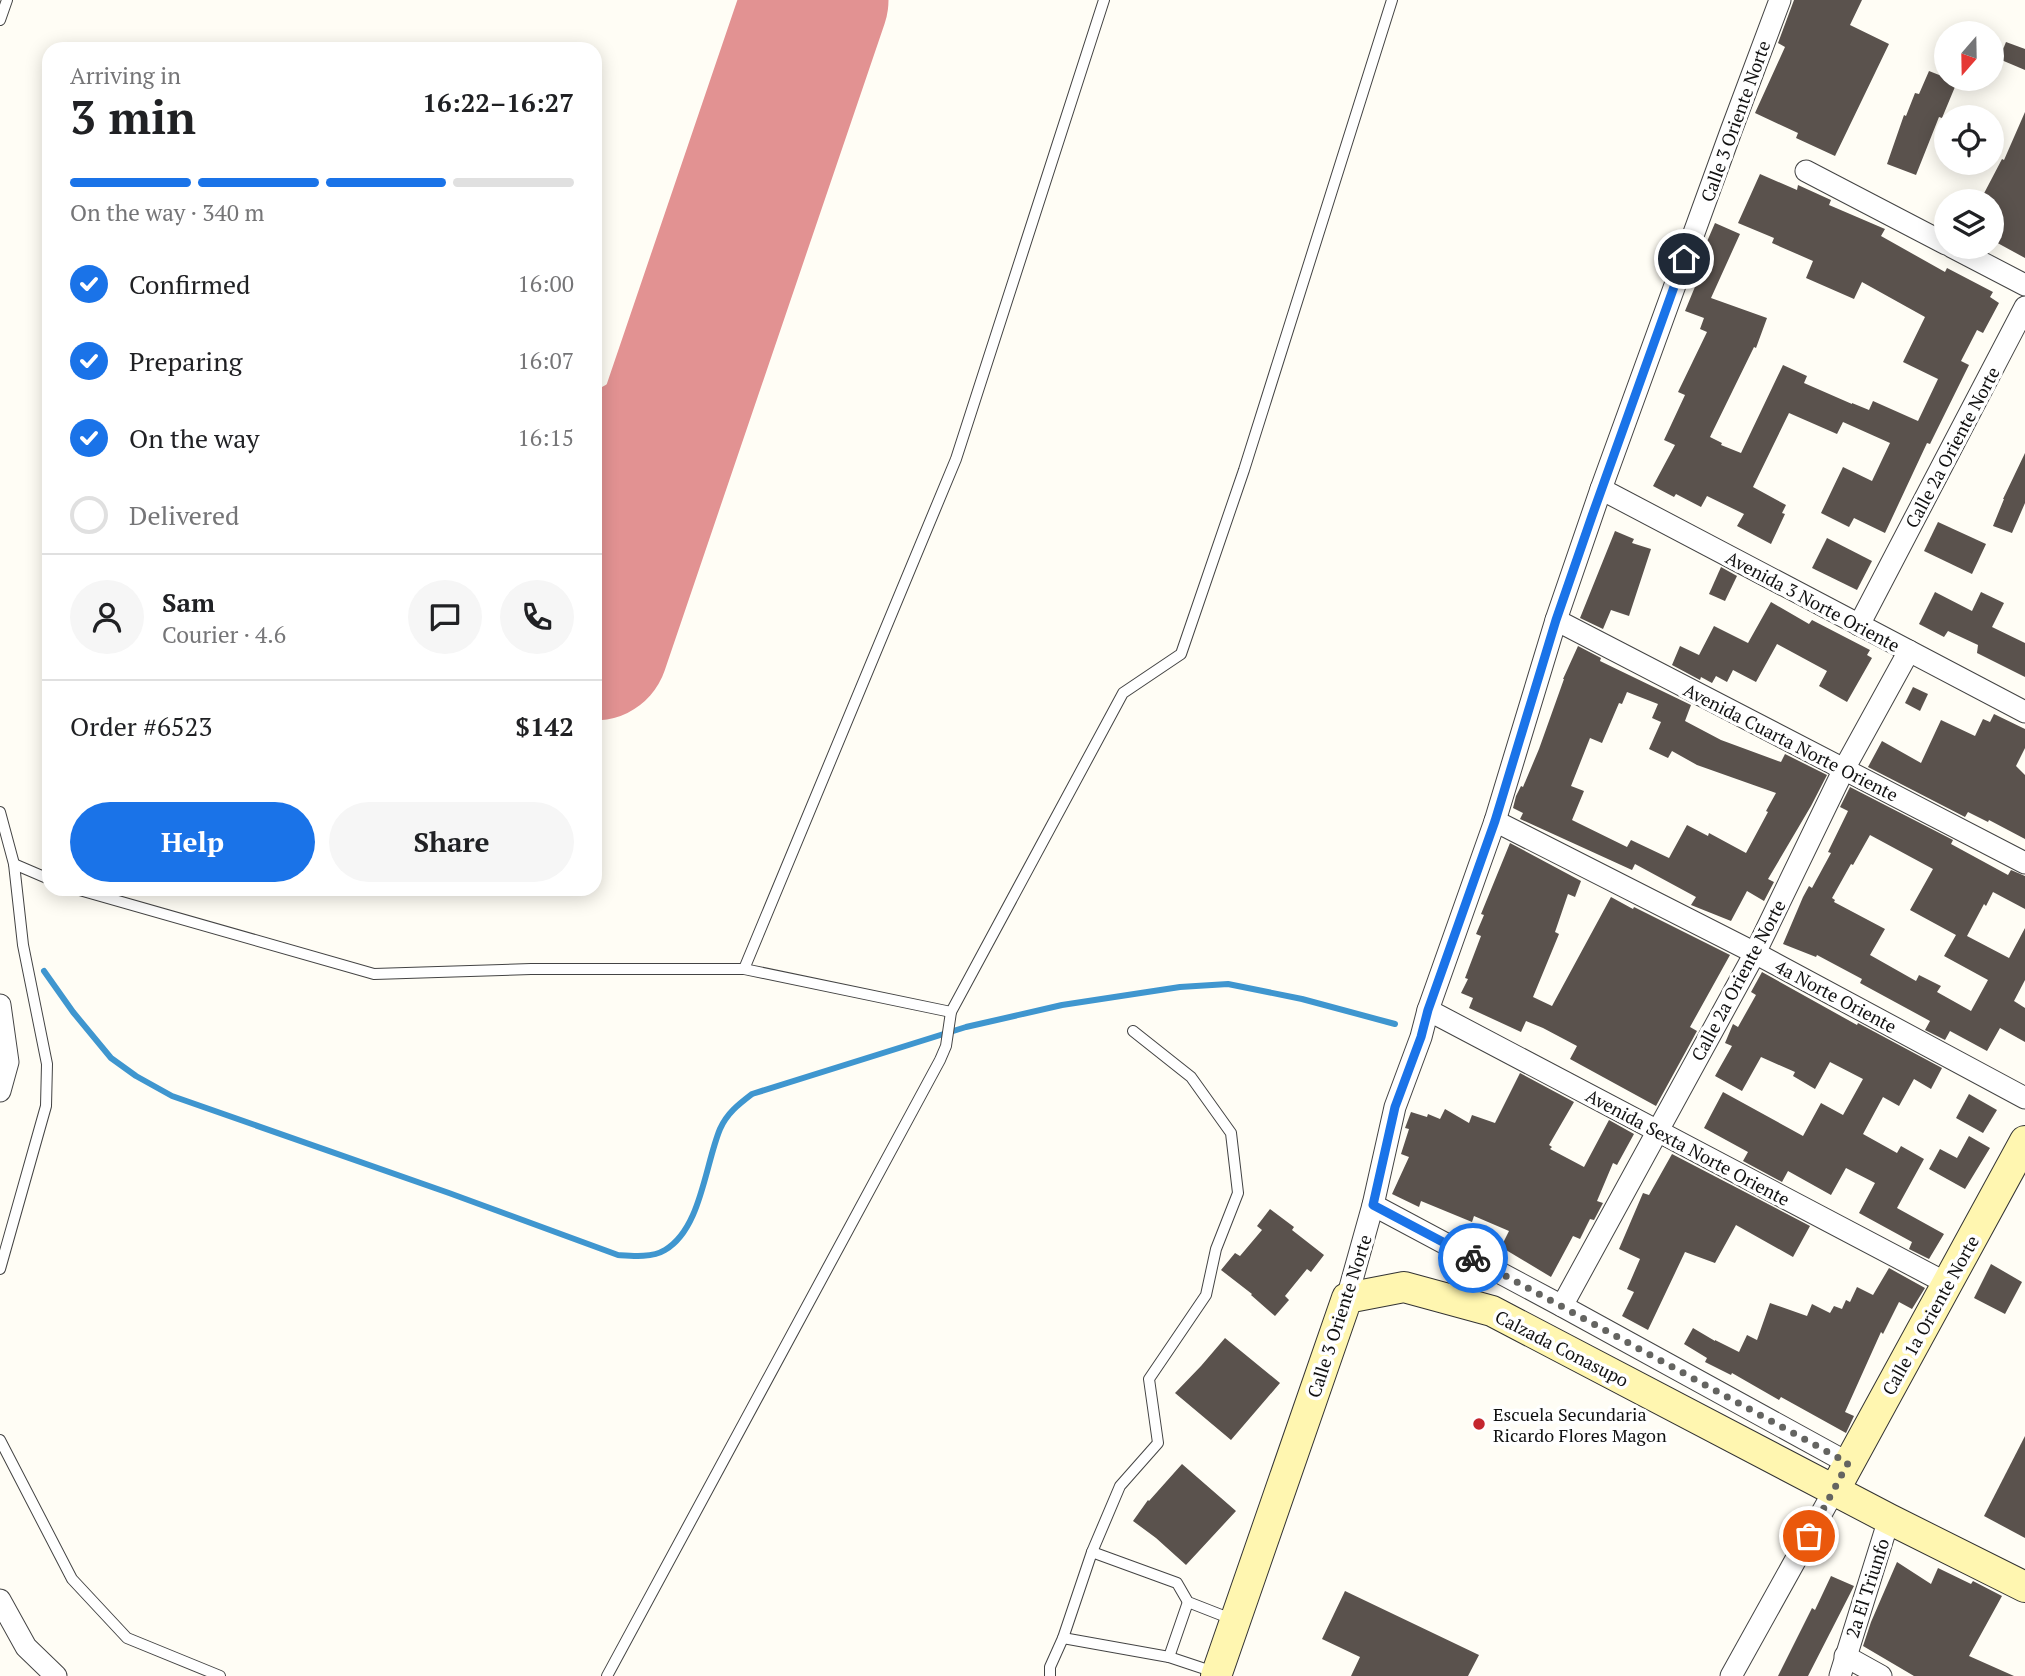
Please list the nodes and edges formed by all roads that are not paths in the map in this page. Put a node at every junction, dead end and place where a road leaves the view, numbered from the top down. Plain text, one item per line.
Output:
1 (7, 0) edge
2 (1104, 0) edge
3 (1391, 0) edge
4 (1780, 0) edge
5 (0, 20) edge
6 (1807, 171) dead end
7 (1934, 238) edge
8 (1975, 259) edge
9 (2025, 285) edge
10 (2025, 307) edge
11 (1601, 489) junction
12 (1556, 620) junction
13 (1859, 625) junction
14 (1909, 651) junction
15 (2025, 712) edge
16 (1844, 769) junction
17 (0, 812) edge
18 (1495, 821) junction
19 (2025, 863) edge
20 (14, 864) junction
21 (42, 877) edge
22 (101, 896) edge
23 (1755, 953) junction
24 (744, 969) junction
25 (0, 1005) edge
26 (1428, 1010) junction
27 (950, 1016) junction
28 (1133, 1031) dead end
29 (0, 1091) edge
30 (2025, 1098) edge
31 (1657, 1130) junction
32 (2025, 1141) edge
33 (1373, 1205) junction
34 (0, 1269) edge
35 (1948, 1284) junction
36 (1347, 1298) junction
37 (1562, 1306) junction
38 (0, 1440) edge
39 (1842, 1476) junction
40 (1889, 1519) junction
41 (1092, 1552) junction
42 (2025, 1587) edge
43 (0, 1601) edge
44 (1188, 1602) junction
45 (1236, 1620) junction
46 (1063, 1638) junction
47 (1170, 1657) junction
48 (1842, 1666) edge
49 (1217, 1675) edge
50 (56, 1676) edge
51 (220, 1676) edge
52 (607, 1676) edge
53 (1050, 1676) edge
54 (1731, 1676) edge
55 (1881, 1676) edge

1 - 5 lane
2 - 24 lane
3 - 27 lane
4 - 11 street, Calle 3 Oriente Norte
6 - 7 street
8 - 9 street
10 - 13 street, Calle 2a Oriente Norte
11 - 12 street, Calle 3 Oriente Norte
11 - 13 street, Avenida 3 Norte Oriente
12 - 16 street, Avenida Cuarta Norte Oriente
12 - 18 street, Calle 3 Oriente Norte
13 - 14 street, Avenida 3 Norte Oriente
14 - 15 street, Avenida 3 Norte Oriente
14 - 16 street, Calle 2a Oriente Norte
16 - 19 street, Avenida Cuarta Norte Oriente
16 - 23 street, Calle 2a Oriente Norte
17 - 20 lane
18 - 23 street, 4a Norte Oriente
18 - 26 street, Calle 3 Oriente Norte
20 - 21 lane
20 - 34 lane
22 - 24 lane
23 - 30 street, 4a Norte Oriente
23 - 31 street, Calle 2a Oriente Norte
24 - 27 lane
25 - 29 street
26 - 31 street, Avenida Sexta Norte Oriente
26 - 33 street, Calle 3 Oriente Norte
27 - 52 lane
28 - 41 lane
31 - 35 street, Avenida Sexta Norte Oriente
31 - 37 street, Calle 2a Oriente Norte
32 - 35 street, Calle 1a Oriente Norte
33 - 36 street, Calle 3 Oriente Norte
33 - 37 street
35 - 39 street, Calle 1a Oriente Norte
36 - 39 street, Calzada Conasupo
36 - 45 street, Calle 3 Oriente Norte
37 - 39 street
38 - 51 lane
39 - 40 street, Calzada Conasupo
39 - 54 street
40 - 42 street, Calzada Conasupo
40 - 48 street, 2a El Triunfo
41 - 44 lane
41 - 46 lane
43 - 50 street
44 - 45 lane
44 - 47 lane
45 - 49 street, Calle 3 Oriente Norte
46 - 47 lane
46 - 53 lane
47 - 49 lane
48 - 55 street

